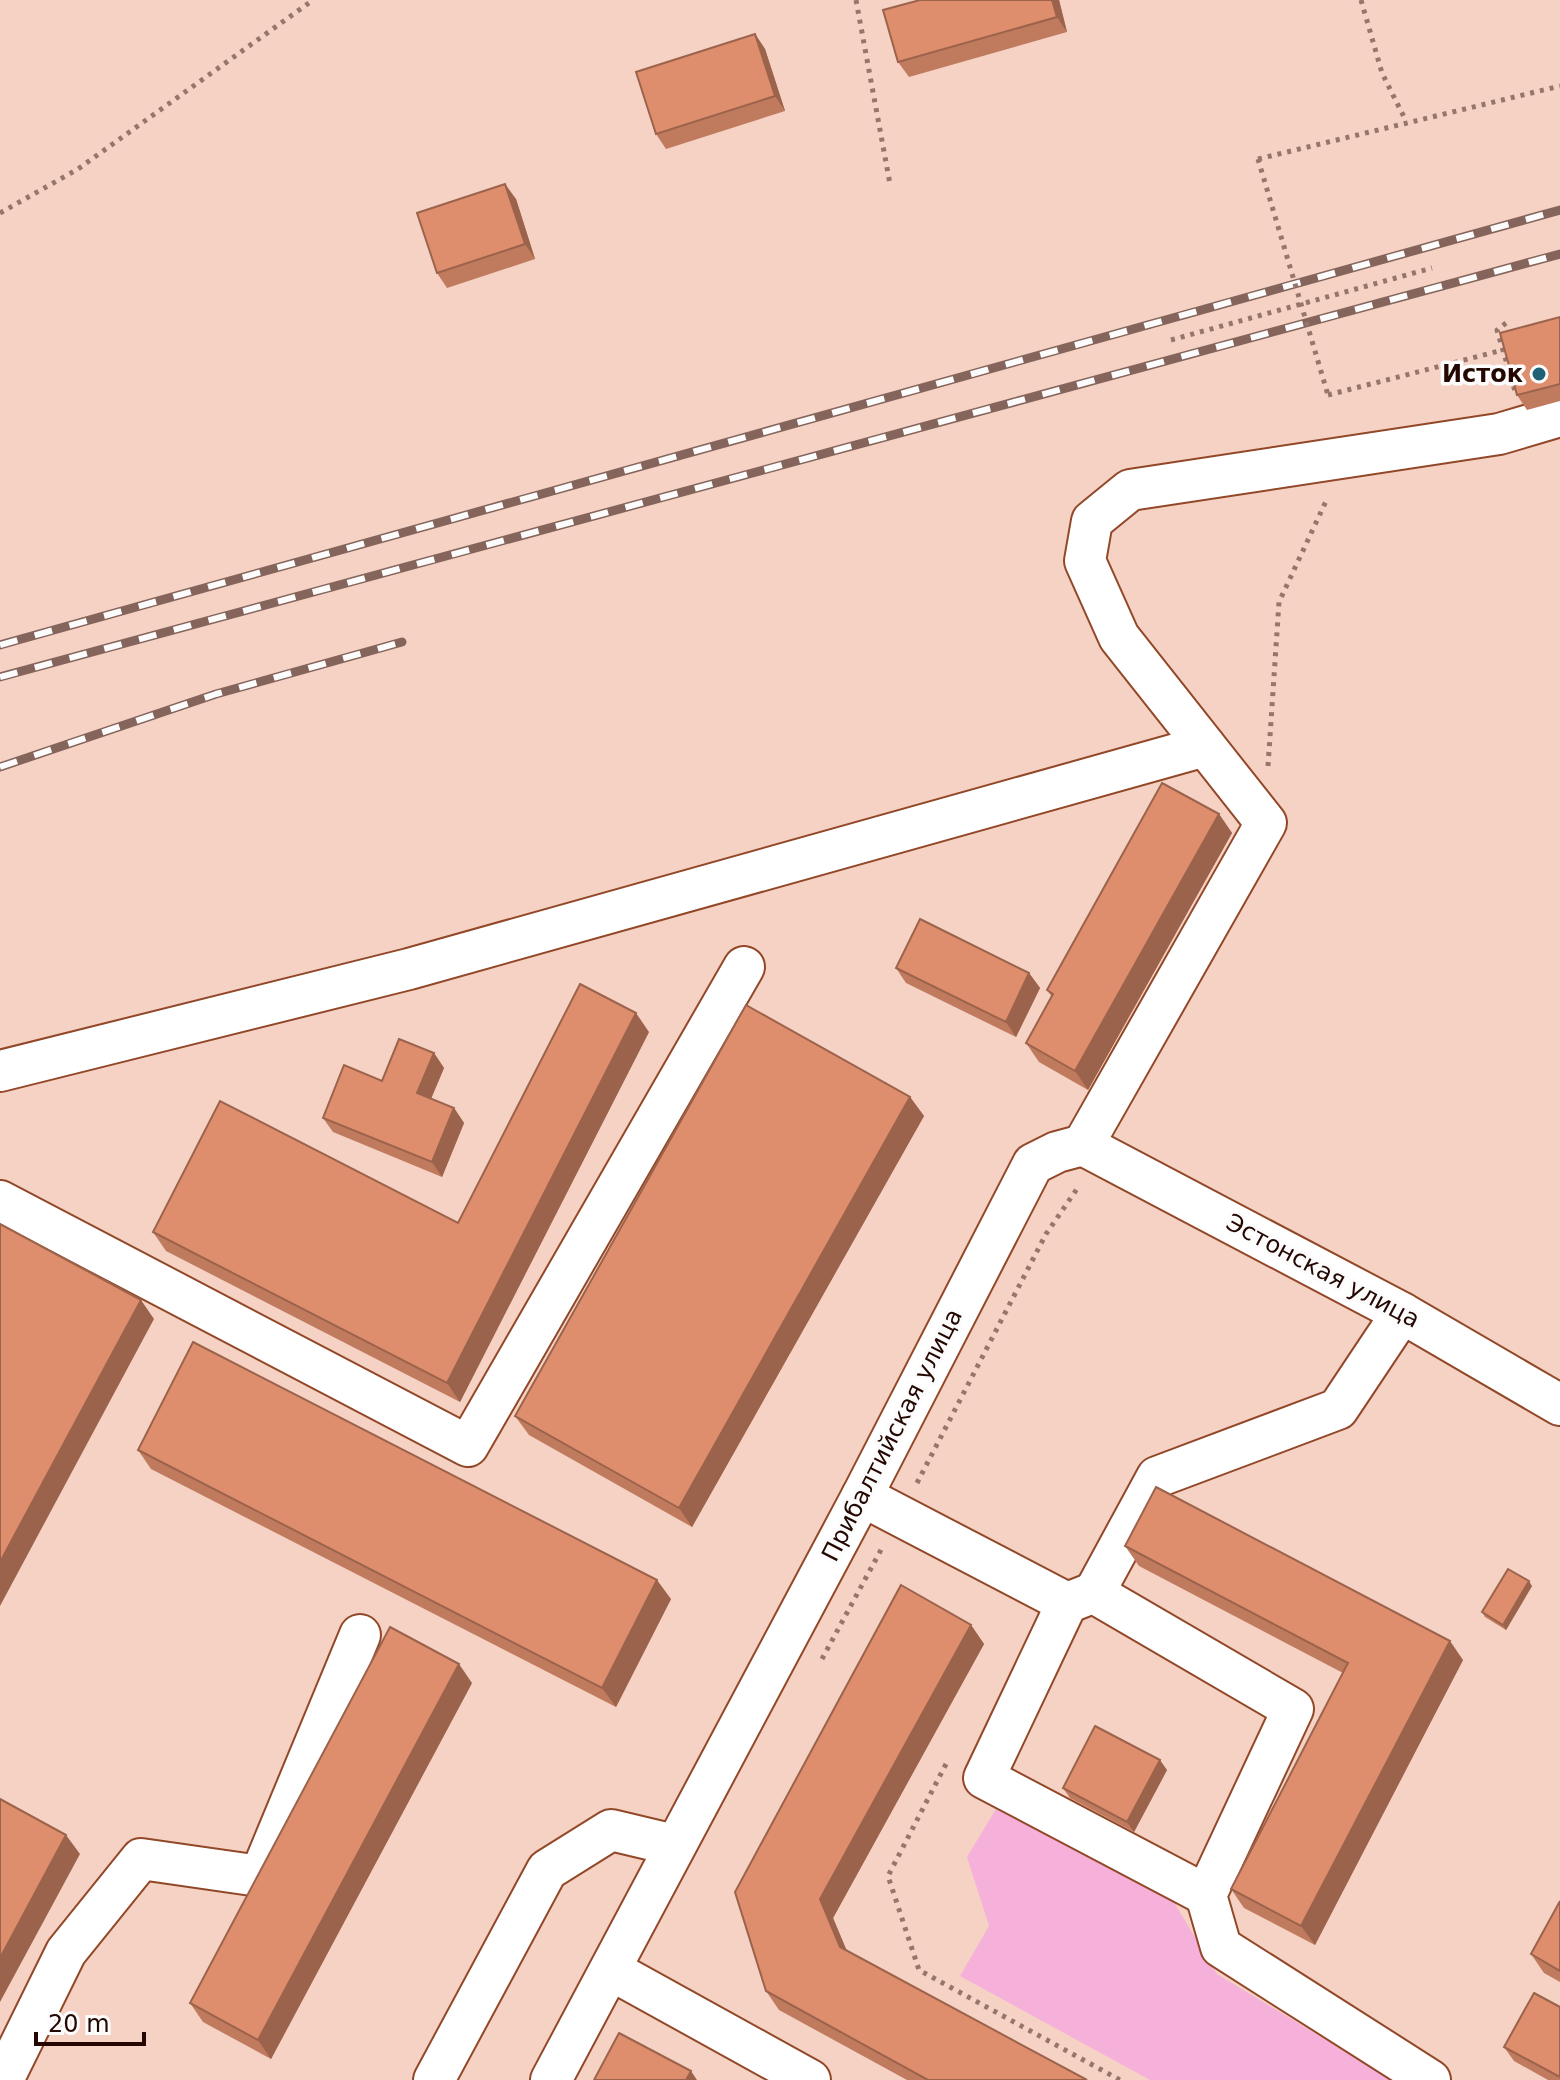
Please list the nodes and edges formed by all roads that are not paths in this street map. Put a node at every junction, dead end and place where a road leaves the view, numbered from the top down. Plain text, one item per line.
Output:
1 (1543, 421) edge
2 (1205, 746) junction
3 (744, 967) dead end
4 (0, 1071) edge
5 (1083, 1145) junction
6 (0, 1201) edge
7 (1402, 1313) junction
8 (1560, 1405) edge
9 (862, 1496) junction
10 (1081, 1598) junction
11 (360, 1635) dead end
12 (674, 1845) junction
13 (1206, 1895) junction
14 (611, 1970) junction
15 (760, 2068) edge
16 (3, 2080) edge
17 (434, 2080) edge
18 (551, 2080) edge
19 (810, 2080) edge
20 (1430, 2080) edge

1 - 2 street
2 - 4 street
2 - 5 street
3 - 6 street
5 - 7 street, Эстонская улица
5 - 9 street, Прибалтийская улица
7 - 8 street, Эстонская улица
7 - 10 street
9 - 10 street
9 - 12 street, Прибалтийская улица
10 - 13 street
10 - 13 street
11 - 16 street
12 - 14 street, Прибалтийская улица
12 - 17 street
13 - 20 street
14 - 15 street
14 - 18 street, Прибалтийская улица
15 - 19 street

